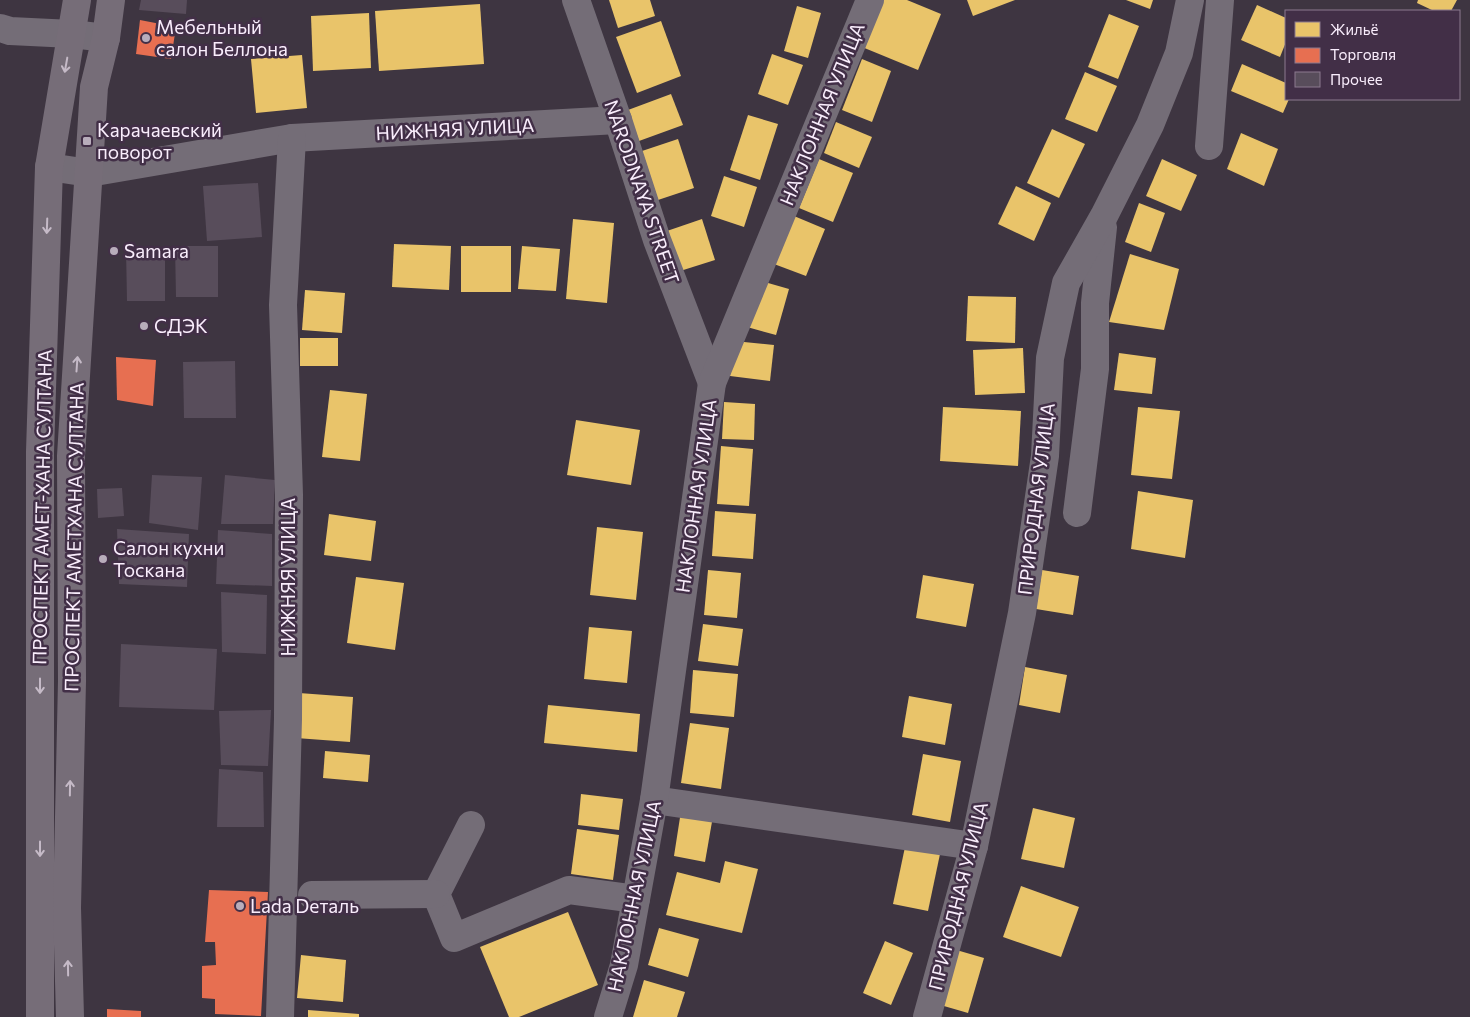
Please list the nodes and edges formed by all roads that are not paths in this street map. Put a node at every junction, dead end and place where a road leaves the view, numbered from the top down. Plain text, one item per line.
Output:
1 (77, 0) edge
2 (111, 0) edge
3 (576, 0) edge
4 (870, 0) edge
5 (1190, 0) edge
6 (1220, 0) edge
7 (5, 30) edge
8 (72, 34) junction
9 (106, 38) junction
10 (618, 120) junction
11 (292, 138) junction
12 (1209, 146) dead end
13 (49, 167) junction
14 (89, 173) junction
15 (1104, 216) junction
16 (712, 382) junction
17 (1077, 513) dead end
18 (654, 800) junction
19 (471, 825) dead end
20 (974, 846) junction
21 (436, 894) junction
22 (312, 895) dead end
23 (636, 899) junction
24 (40, 1017) edge
25 (70, 1017) edge
26 (280, 1017) edge
27 (608, 1017) edge
28 (927, 1017) edge

1 - 8 main road, ПРОСПЕКТ АМЕТ-ХАНА СУЛТАНА
2 - 9 main road, ПРОСПЕКТ АМЕТХАНА СУЛТАНА
3 - 10 street, NARODNAYA STREET
4 - 16 street, НАКЛОННАЯ УЛИЦА
5 - 15 street, ПРИРОДНАЯ УЛИЦА
6 - 12 street
7 - 8 street
8 - 9 street
8 -> 13 main road, ПРОСПЕКТ АМЕТ-ХАНА СУЛТАНА
9 - 14 main road, ПРОСПЕКТ АМЕТХАНА СУЛТАНА
10 - 11 street, НИЖНЯЯ УЛИЦА
10 - 16 street, NARODNAYA STREET
11 - 14 street, НИЖНЯЯ УЛИЦА
11 - 26 street, НИЖНЯЯ УЛИЦА
13 - 14 street, НИЖНЯЯ УЛИЦА
13 -> 24 main road, ПРОСПЕКТ АМЕТ-ХАНА СУЛТАНА
25 -> 14 main road, ПРОСПЕКТ АМЕТХАНА СУЛТАНА
15 - 17 street
15 - 20 street, ПРИРОДНАЯ УЛИЦА
16 - 18 street, НАКЛОННАЯ УЛИЦА
18 - 20 street
18 - 23 street, НАКЛОННАЯ УЛИЦА
19 - 21 street
20 - 28 street, ПРИРОДНАЯ УЛИЦА
21 - 22 street
21 - 23 street
23 - 27 street, НАКЛОННАЯ УЛИЦА

